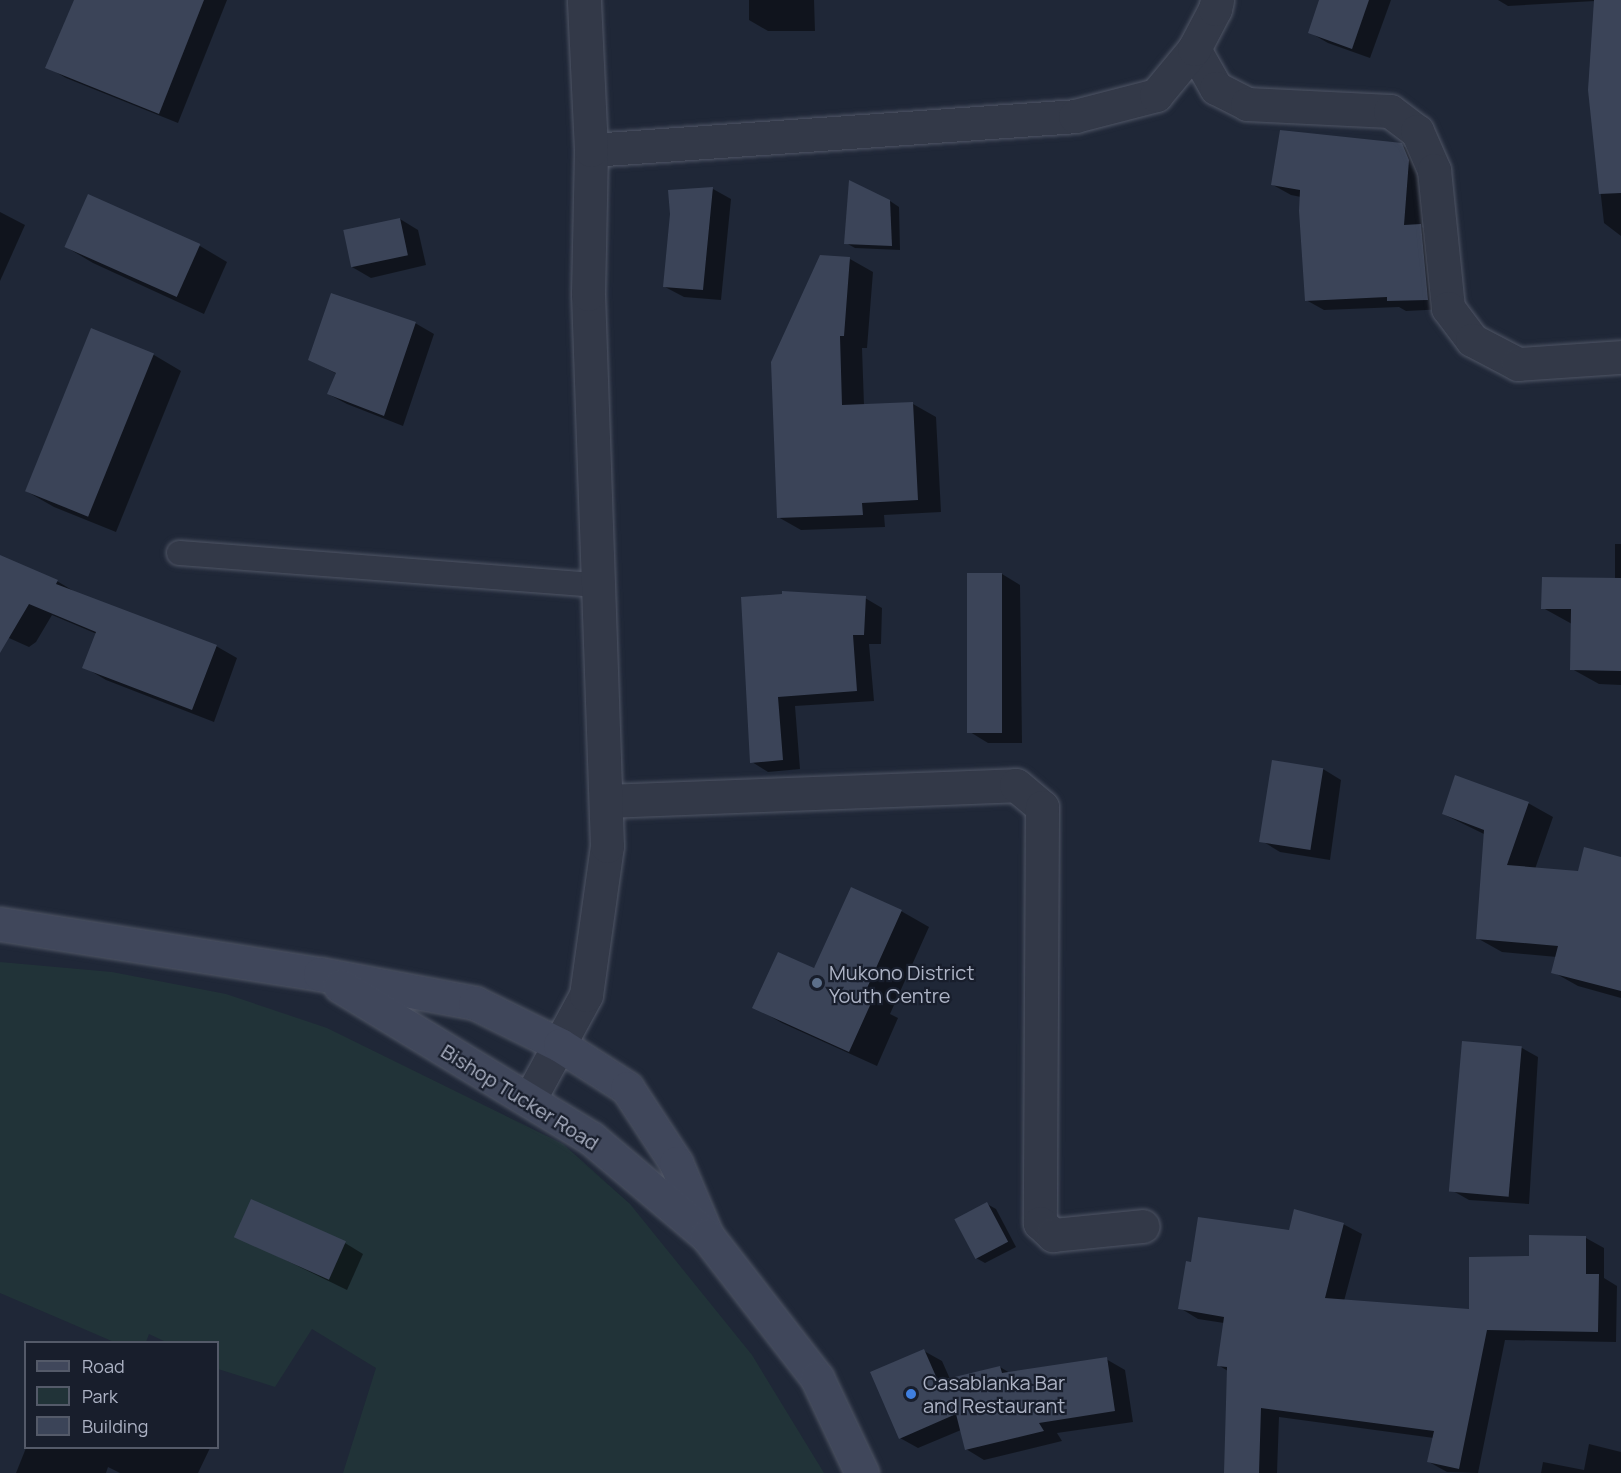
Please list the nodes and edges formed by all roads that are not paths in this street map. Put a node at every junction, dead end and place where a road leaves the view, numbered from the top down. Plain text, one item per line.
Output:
1 (584, 0) edge
2 (1217, 0) edge
3 (1194, 50) junction
4 (591, 150) junction
5 (1621, 357) edge
6 (178, 553) dead end
7 (598, 585) junction
8 (606, 801) junction
9 (0, 924) edge
10 (320, 974) junction
11 (560, 1045) junction
12 (529, 1100) junction
13 (1143, 1226) dead end
14 (707, 1236) junction
15 (862, 1473) edge

1 - 4 street
2 - 3 street
3 - 4 street
3 - 5 street
4 - 7 street
6 - 7 lane
7 - 8 street
8 - 11 street
8 - 13 street
9 - 10 main road, Bishop Tucker Road
10 - 11 main road, Bishop Tucker Road
10 - 12 main road, Bishop Tucker Road
11 - 12 street
11 - 14 main road, Bishop Tucker Road
12 - 14 main road, Bishop Tucker Road
14 - 15 main road, Bishop Tucker Road

